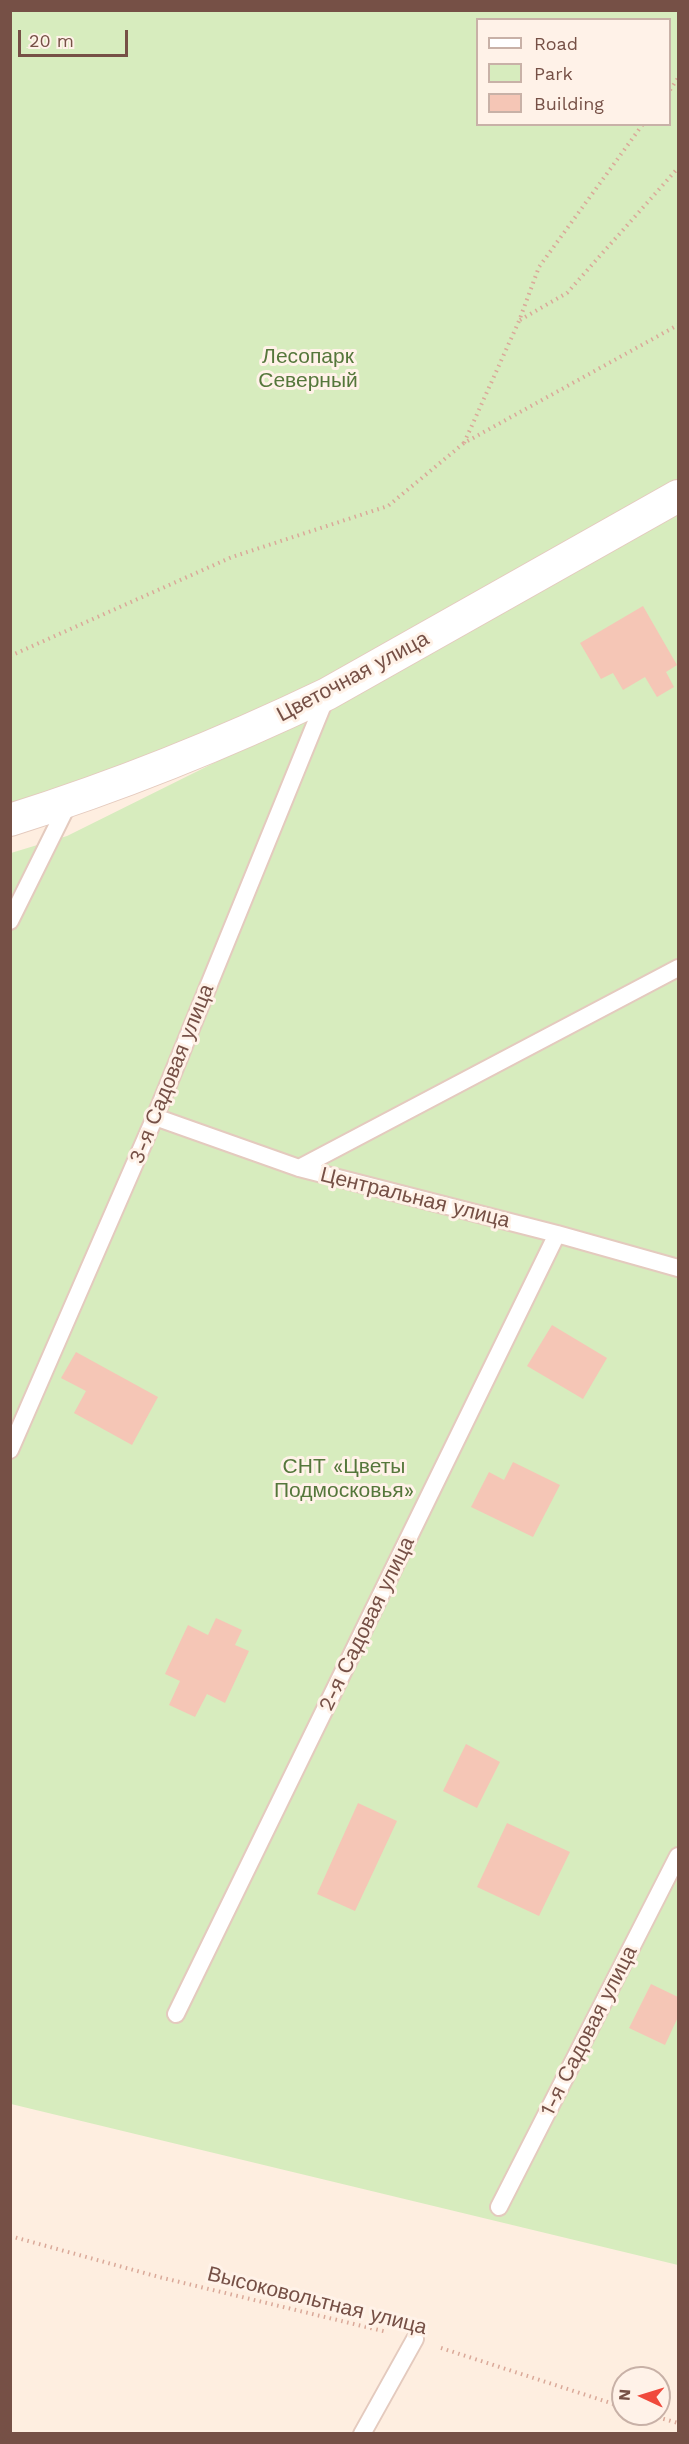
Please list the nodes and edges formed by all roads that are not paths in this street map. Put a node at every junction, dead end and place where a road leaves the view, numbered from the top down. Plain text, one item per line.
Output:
1 (678, 496) edge
2 (327, 694) junction
3 (69, 801) junction
4 (10, 820) edge
5 (10, 921) edge
6 (678, 968) edge
7 (155, 1118) junction
8 (299, 1168) junction
9 (558, 1234) junction
10 (678, 1268) edge
11 (10, 1450) edge
12 (678, 1856) edge
13 (176, 2014) dead end
14 (499, 2207) dead end
15 (414, 2339) road end
16 (362, 2433) edge

1 - 2 street, Цветочная улица
2 - 3 street, Цветочная улица
2 - 7 lane, 3-я Садовая улица
3 - 4 street, Цветочная улица
3 - 5 lane
6 - 8 lane
7 - 8 lane, Центральная улица
7 - 11 lane, 3-я Садовая улица
8 - 9 lane, Центральная улица
9 - 10 lane, Центральная улица
9 - 13 lane, 2-я Садовая улица
12 - 14 lane, 1-я Садовая улица
15 - 16 lane

